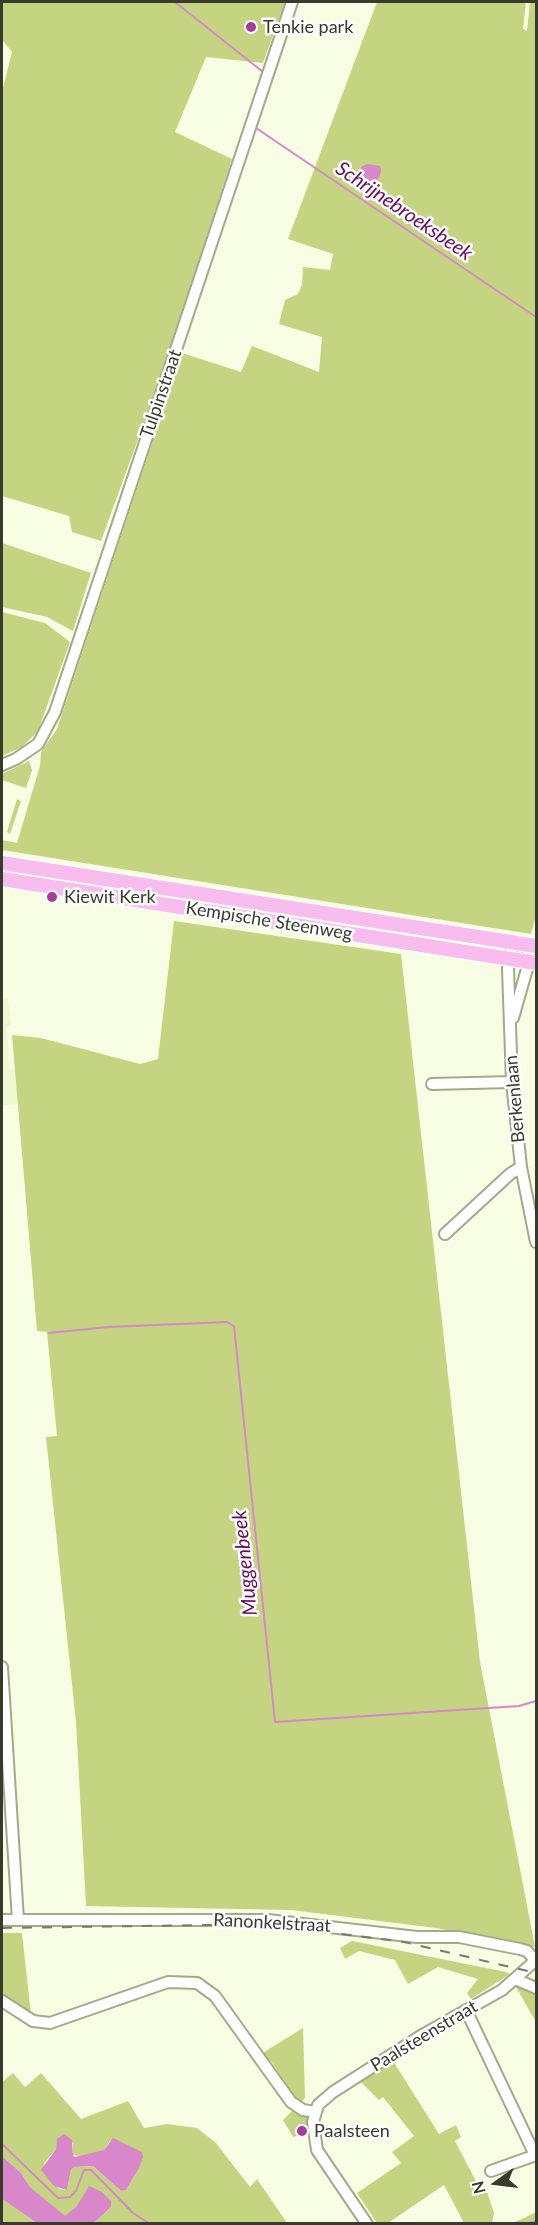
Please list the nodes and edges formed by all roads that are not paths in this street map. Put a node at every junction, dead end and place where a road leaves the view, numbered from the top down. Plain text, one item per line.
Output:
1 (292, 2) edge
2 (2, 765) edge
3 (2, 863) edge
4 (2, 879) edge
5 (526, 945) edge
6 (509, 959) junction
7 (533, 962) edge
8 (510, 1026) junction
9 (512, 1082) junction
10 (432, 1084) dead end
11 (521, 1167) junction
12 (445, 1234) dead end
13 (537, 1242) edge
14 (2, 1667) edge
15 (2, 1920) edge
16 (18, 1920) junction
17 (536, 1961) edge
18 (514, 1979) junction
19 (537, 1988) edge
20 (2, 2001) edge
21 (466, 2010) junction
22 (315, 2112) junction
23 (536, 2155) edge
24 (491, 2171) dead end
25 (367, 2223) edge

1 - 2 street, Tulpinstraat
3 - 5 main road, Kempische Steenweg
4 - 6 main road, Kempische Steenweg
5 - 6 street, Berkenlaan
5 - 7 street, Berkenlaan
6 - 7 main road, Kempische Steenweg
6 - 8 street, Berkenlaan
7 - 8 street, Berkenlaan
8 - 9 street, Berkenlaan
9 - 10 street
9 - 11 street, Berkenlaan
11 - 12 street
11 - 13 street, Berkenlaan
14 - 16 street
15 - 16 street, Ranonkelstraat
16 - 17 street, Ranonkelstraat
17 - 18 street, Paalsteenstraat
18 - 19 street
18 - 21 street, Paalsteenstraat
20 - 22 street
21 - 22 street, Paalsteenstraat
21 - 23 street
22 - 25 street
23 - 24 street

